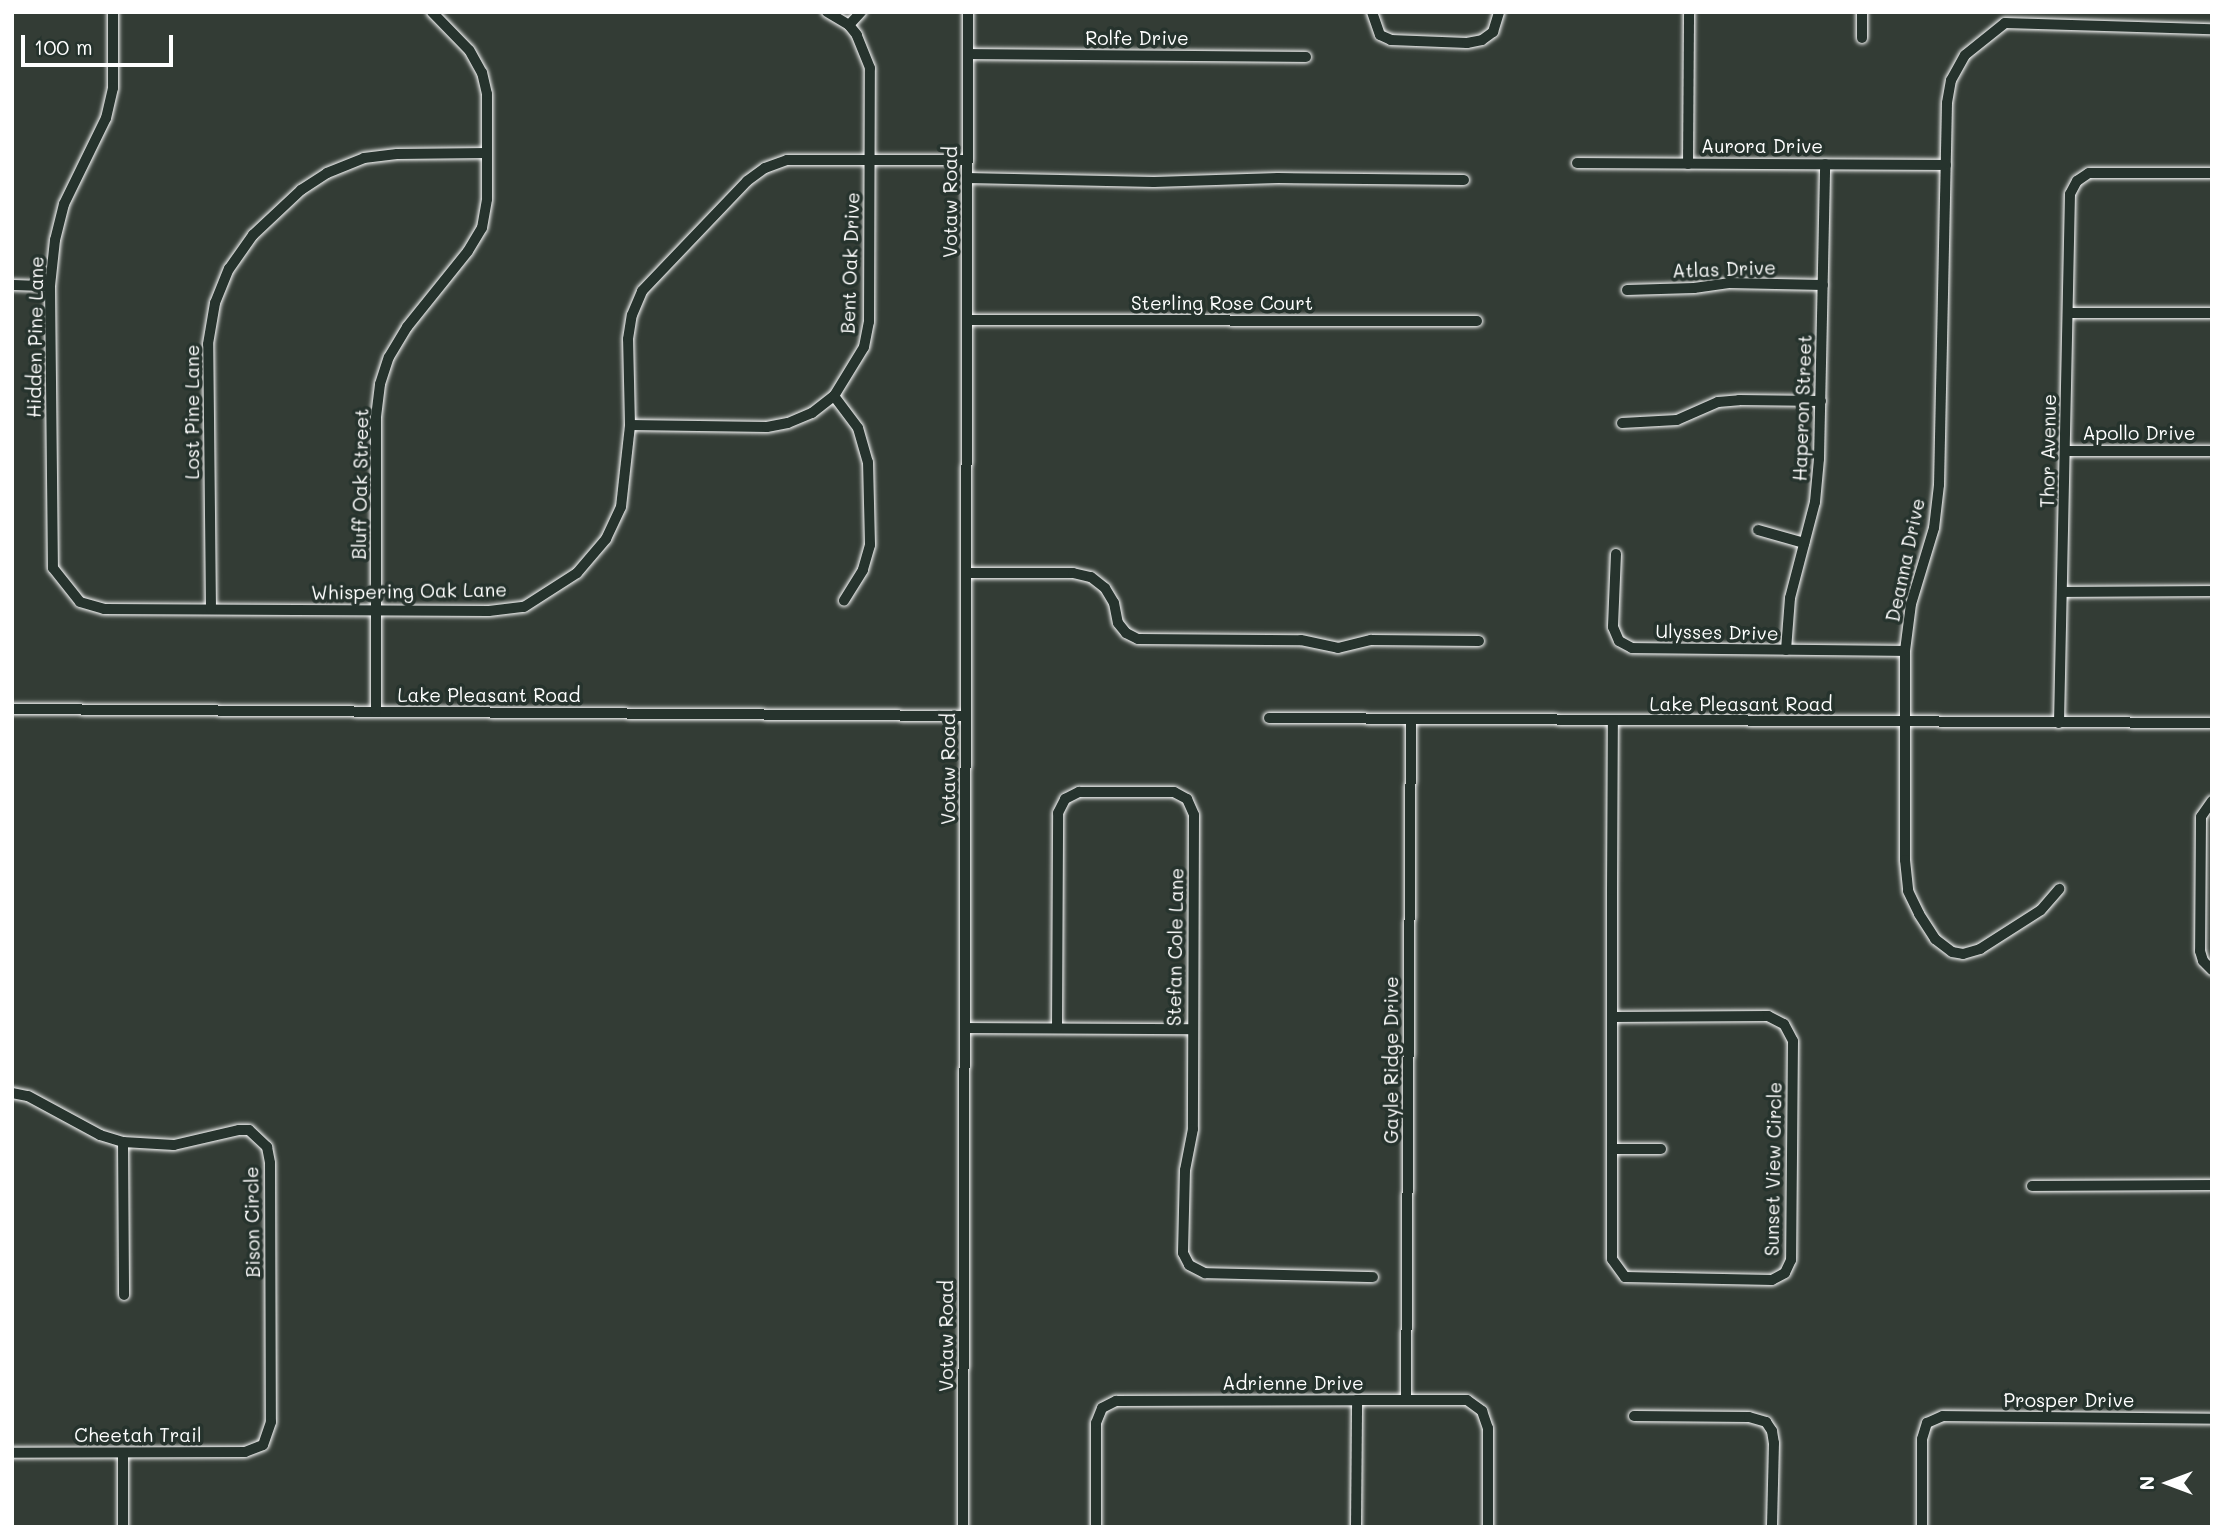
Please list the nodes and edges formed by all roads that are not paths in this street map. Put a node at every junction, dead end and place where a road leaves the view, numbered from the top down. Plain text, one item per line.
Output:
1 (113, 12) edge
2 (432, 12) edge
3 (827, 12) edge
4 (861, 12) edge
5 (968, 12) edge
6 (1372, 12) edge
7 (1499, 12) edge
8 (1689, 12) edge
9 (1862, 12) edge
10 (2005, 18) edge
11 (849, 25) junction
12 (2212, 29) edge
13 (1862, 38) dead end
14 (968, 54) junction
15 (1306, 57) dead end
16 (487, 152) junction
17 (870, 159) junction
18 (967, 160) junction
19 (1577, 163) dead end
20 (1688, 164) junction
21 (1825, 164) junction
22 (1946, 165) junction
23 (2211, 169) edge
24 (967, 178) junction
25 (1464, 180) dead end
26 (12, 285) edge
27 (50, 285) junction
28 (1823, 285) junction
29 (1627, 290) dead end
30 (2068, 313) junction
31 (2212, 313) edge
32 (967, 320) junction
33 (1477, 321) dead end
34 (834, 396) junction
35 (1821, 401) junction
36 (1622, 423) dead end
37 (630, 425) junction
38 (2065, 451) junction
39 (2212, 451) edge
40 (1758, 530) dead end
41 (1804, 542) junction
42 (1616, 554) dead end
43 (966, 573) junction
44 (65, 587) joint
45 (2212, 591) edge
46 (2062, 592) junction
47 (844, 601) dead end
48 (211, 608) junction
49 (376, 611) junction
50 (1479, 641) dead end
51 (1786, 650) junction
52 (1905, 651) junction
53 (12, 709) edge
54 (376, 712) junction
55 (966, 716) junction
56 (1269, 718) dead end
57 (1411, 720) junction
58 (1613, 721) junction
59 (1907, 722) junction
60 (2059, 723) junction
61 (2212, 723) edge
62 (2212, 800) edge
63 (2059, 889) dead end
64 (2212, 970) edge
65 (1612, 1017) junction
66 (965, 1028) junction
67 (1057, 1028) junction
68 (1191, 1029) junction
69 (12, 1093) edge
70 (123, 1142) junction
71 (1612, 1149) junction
72 (1661, 1149) dead end
73 (2212, 1185) edge
74 (2032, 1186) dead end
75 (1373, 1277) dead end
76 (124, 1295) dead end
77 (1357, 1400) junction
78 (1406, 1400) junction
79 (1634, 1416) dead end
80 (2212, 1419) edge
81 (263, 1445) joint
82 (12, 1453) edge
83 (123, 1453) junction
84 (123, 1527) edge
85 (963, 1527) edge
86 (1096, 1527) edge
87 (1356, 1527) edge
88 (1488, 1527) edge
89 (1772, 1527) edge
90 (1922, 1527) edge

1 - 27 street, Hidden Pine Lane
2 - 16 street, Bluff Oak Street
3 - 11 street
4 - 11 street
5 - 14 street, Votaw Road
6 - 7 street
8 - 20 street
9 - 13 street
10 - 12 street
10 - 22 street, Deanna Drive
11 - 17 street, Bent Oak Drive
14 - 15 street, Rolfe Drive
14 - 18 street, Votaw Road
16 - 48 street, Lost Pine Lane
16 - 49 street, Bluff Oak Street
17 - 18 street, Whispering Oak Lane
17 - 34 street, Bent Oak Drive
17 - 37 street, Whispering Oak Lane
18 - 24 street, Votaw Road
19 - 20 street, Aurora Drive
20 - 21 street, Aurora Drive
21 - 22 street, Aurora Drive
21 - 28 street, Haperon Street
22 - 52 street, Deanna Drive
23 - 30 street, Thor Avenue
24 - 25 street
24 - 32 street, Votaw Road
26 - 27 street
27 - 44 street, Hidden Pine Lane
28 - 29 street, Atlas Drive
28 - 35 street, Haperon Street
30 - 31 street
30 - 38 street, Thor Avenue
32 - 33 street, Sterling Rose Court
32 - 43 street, Votaw Road
34 - 37 street, Bent Oak Drive
34 - 47 street
35 - 36 street
35 - 41 street, Haperon Street
37 - 49 street, Whispering Oak Lane
38 - 39 street, Apollo Drive
38 - 46 street, Thor Avenue
40 - 41 street
41 - 51 street, Haperon Street
42 - 51 street, Ulysses Drive
43 - 50 street
43 - 55 street, Votaw Road
44 - 48 street, Whispering Oak Lane
45 - 46 street
46 - 60 street, Thor Avenue
48 - 49 street, Whispering Oak Lane
49 - 54 street, Bluff Oak Street
51 - 52 street, Ulysses Drive
52 - 59 street, Deanna Drive
53 - 54 street, Lake Pleasant Road
54 - 55 street, Lake Pleasant Road
55 - 66 street, Votaw Road
56 - 57 street, Lake Pleasant Road
57 - 58 street, Lake Pleasant Road
57 - 78 street, Gayle Ridge Drive
58 - 59 street, Lake Pleasant Road
58 - 65 street, Sunset View Circle
59 - 60 street, Lake Pleasant Road
59 - 63 street, Deanna Drive
60 - 61 street, Lake Pleasant Road
62 - 64 street
65 - 71 street, Sunset View Circle
65 - 71 street, Sunset View Circle
66 - 67 street
66 - 85 street, Votaw Road
67 - 68 street
67 - 68 street, Stefan Cole Lane
68 - 75 street, Stefan Cole Lane
69 - 70 street, Bison Circle
70 - 76 street
70 - 81 street, Bison Circle
71 - 72 street
73 - 74 street
77 - 78 street, Adrienne Drive
77 - 86 street, Adrienne Drive
77 - 87 street
78 - 88 street, Adrienne Drive
79 - 89 street
80 - 90 street, Prosper Drive
81 - 83 street, Cheetah Trail
82 - 83 street, Cheetah Trail
83 - 84 street

